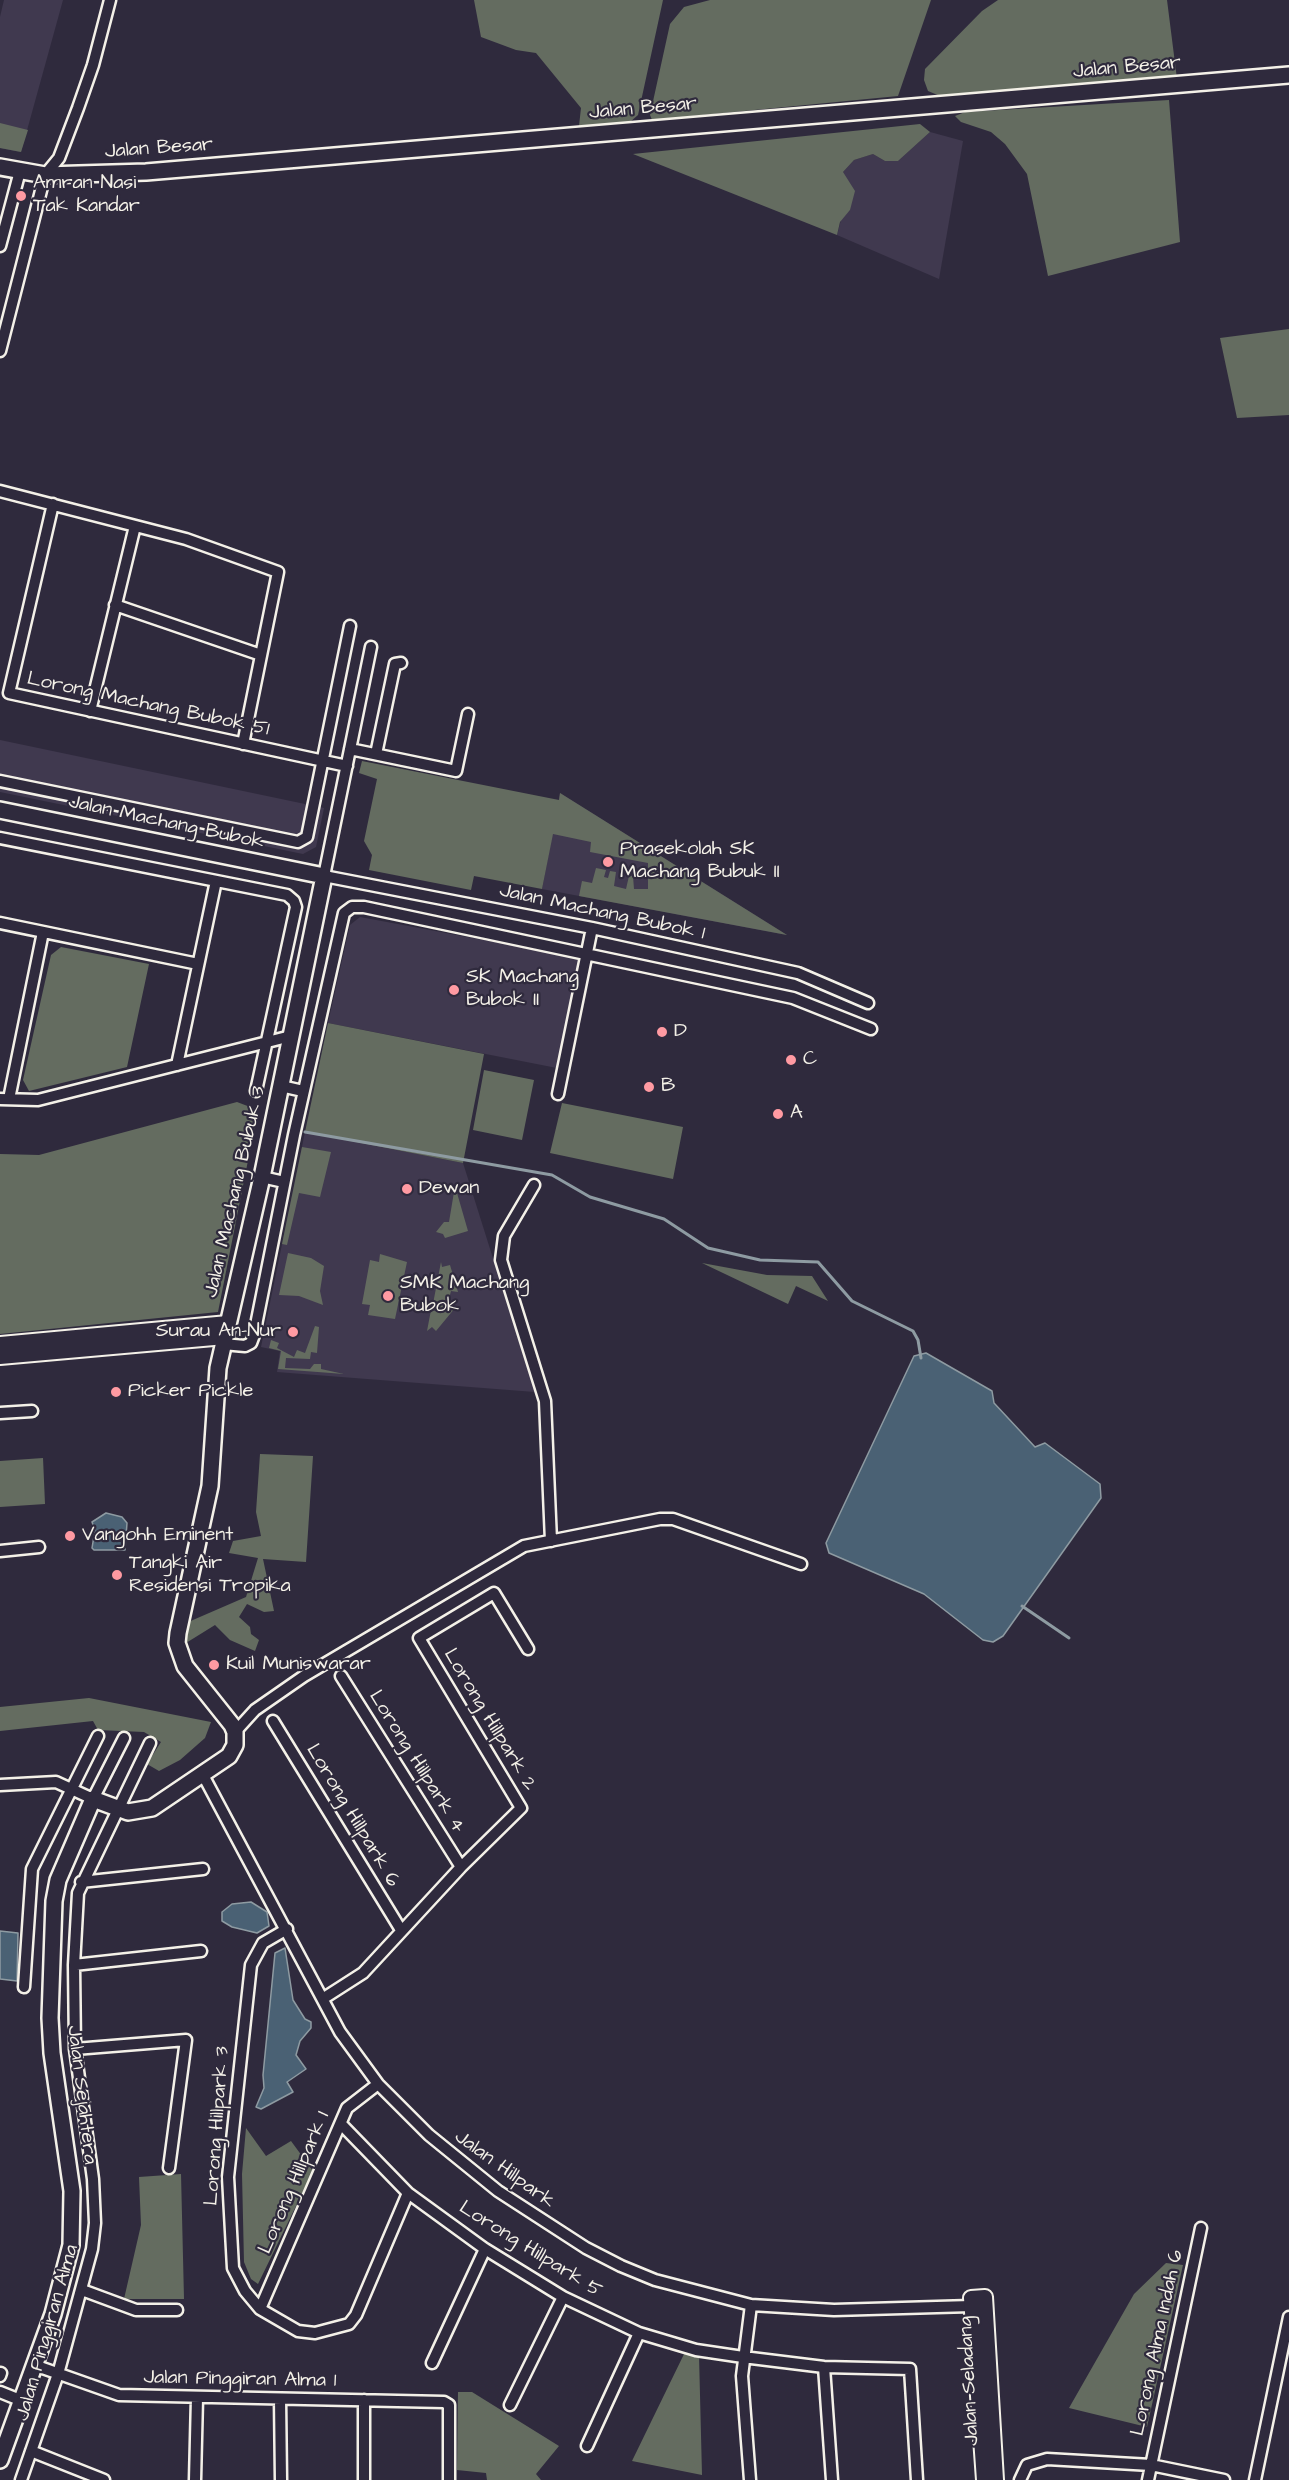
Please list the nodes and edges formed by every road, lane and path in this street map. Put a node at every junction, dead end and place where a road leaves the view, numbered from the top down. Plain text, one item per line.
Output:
1 (110, 0) edge
2 (1289, 75) edge
3 (0, 167) edge
4 (20, 171) junction
5 (45, 175) junction
6 (0, 246) edge
7 (0, 351) edge
8 (0, 491) edge
9 (53, 504) junction
10 (135, 526) junction
11 (115, 605) junction
12 (350, 626) dead end
13 (371, 647) dead end
14 (261, 655) junction
15 (401, 663) dead end
16 (90, 711) junction
17 (468, 714) dead end
18 (243, 744) junction
19 (350, 749) junction
20 (376, 754) junction
21 (322, 761) junction
22 (346, 766) junction
23 (0, 781) edge
24 (0, 810) edge
25 (0, 838) edge
26 (324, 876) junction
27 (216, 881) junction
28 (0, 923) edge
29 (592, 928) junction
30 (43, 932) junction
31 (587, 953) junction
32 (198, 964) junction
33 (868, 1003) dead end
34 (871, 1029) dead end
35 (291, 1036) junction
36 (266, 1043) junction
37 (177, 1065) junction
38 (281, 1086) junction
39 (303, 1091) junction
40 (256, 1092) dead end
41 (558, 1094) dead end
42 (5, 1099) edge
43 (262, 1177) junction
44 (284, 1182) junction
45 (534, 1185) dead end
46 (225, 1335) junction
47 (145, 1338) junction
48 (0, 1344) edge
49 (0, 1357) edge
50 (32, 1411) dead end
51 (0, 1413) edge
52 (551, 1540) junction
53 (39, 1547) dead end
54 (0, 1551) edge
55 (801, 1564) dead end
56 (528, 1649) dead end
57 (342, 1676) dead end
58 (273, 1721) dead end
59 (235, 1732) junction
60 (98, 1736) dead end
61 (124, 1738) dead end
62 (150, 1743) dead end
63 (203, 1775) junction
64 (0, 1785) edge
65 (72, 1789) junction
66 (93, 1799) junction
67 (117, 1809) junction
68 (461, 1867) junction
69 (203, 1869) dead end
70 (81, 1882) junction
71 (287, 1929) junction
72 (401, 1930) junction
73 (201, 1951) dead end
74 (74, 1965) junction
75 (24, 1986) dead end
76 (324, 1998) junction
77 (75, 2049) junction
78 (378, 2084) junction
79 (341, 2124) junction
80 (169, 2168) dead end
81 (408, 2193) junction
82 (1201, 2228) dead end
83 (485, 2249) junction
84 (82, 2290) junction
85 (563, 2297) junction
86 (751, 2305) junction
87 (971, 2306) junction
88 (260, 2309) junction
89 (177, 2310) dead end
90 (1289, 2317) edge
91 (639, 2333) junction
92 (743, 2356) junction
93 (432, 2363) dead end
94 (34, 2365) junction
95 (824, 2367) junction
96 (57, 2374) junction
97 (0, 2392) edge
98 (197, 2398) junction
99 (280, 2399) junction
100 (20, 2400) junction
101 (364, 2400) junction
102 (510, 2405) dead end
103 (587, 2446) dead end
104 (32, 2451) junction
105 (0, 2460) edge
106 (1151, 2465) junction
107 (21, 2480) edge
108 (104, 2480) edge
109 (195, 2480) edge
110 (281, 2480) edge
111 (364, 2480) edge
112 (449, 2480) edge
113 (750, 2480) edge
114 (832, 2480) edge
115 (917, 2480) edge
116 (984, 2480) edge
117 (996, 2480) edge
118 (1020, 2480) edge
119 (1148, 2480) edge
120 (1224, 2480) edge
121 (1255, 2480) edge

1 - 5 street
2 - 5 main road, Jalan Besar
3 - 4 main road, Jalan Besar
4 - 5 main road, Jalan Besar
4 - 6 street
5 - 7 street
8 - 9 street
9 - 10 street
9 - 16 street, Lorong Machang Bubok 51
10 - 11 street
10 - 14 street
11 - 14 street
11 - 16 street
12 - 21 street
13 - 19 street, Jalan Machang Bubuk 3
14 - 18 street
15 - 20 street
16 - 18 street, Lorong Machang Bubok 51
17 - 20 street
18 - 21 street, Lorong Machang Bubok 51
19 - 20 street
19 - 22 street, Jalan Machang Bubuk 3
21 - 22 street, Lorong Machang Bubok 51
21 - 23 street
22 - 26 street, Jalan Machang Bubuk 3
24 - 26 main road, Jalan Machang Bubok
25 - 27 street
26 - 29 street, Jalan Machang Bubok 1
26 - 35 main road, Jalan Machang Bubuk 3
27 - 32 street
27 - 36 street, Jalan Machang Bubuk 3
28 - 30 street
29 - 31 street
29 - 33 street, Jalan Machang Bubok 1
30 - 32 street
30 - 42 street
31 - 34 street
31 - 39 street
31 - 41 street
32 - 37 street
35 - 36 street
35 - 38 main road, Jalan Machang Bubuk 3
36 - 37 street
36 - 40 street, Jalan Machang Bubuk 3
37 - 42 street
38 - 39 street
38 - 43 main road, Jalan Machang Bubuk 3
39 - 44 street
43 - 44 street
43 - 46 main road, Jalan Machang Bubuk 3
44 - 46 street
45 - 52 street
46 - 47 street
46 - 59 main road, Jalan Machang Bubuk 3
47 - 48 street
47 - 49 street
50 - 51 street
52 - 55 street
52 - 59 street
53 - 54 street
56 - 68 street, Lorong Hillpark 2
57 - 68 street, Lorong Hillpark 4
58 - 72 street, Lorong Hillpark 6
59 - 63 main road
60 - 65 street
61 - 66 street, Jalan Sejahtera
62 - 67 street, Jalan Pinggiran Alma
63 - 67 main road
63 - 71 street, Jalan Hillpark
64 - 65 street
65 - 66 street
65 - 75 street
66 - 67 main road
66 - 94 main road, Jalan Sejahtera
67 - 70 street, Jalan Pinggiran Alma
68 - 72 street, Lorong Hillpark 2
69 - 70 street
70 - 74 street, Jalan Pinggiran Alma
71 - 76 street, Jalan Hillpark
71 - 88 street, Lorong Hillpark 3
72 - 76 street, Lorong Hillpark 2
73 - 74 street
74 - 77 street, Jalan Pinggiran Alma
76 - 78 street, Jalan Hillpark
77 - 80 street
77 - 84 street, Jalan Pinggiran Alma
78 - 79 street, Lorong Hillpark 1
78 - 86 street, Jalan Hillpark
79 - 81 street, Lorong Hillpark 5
79 - 88 street, Lorong Hillpark 1
81 - 83 street, Lorong Hillpark 5
81 - 88 street, Lorong Hillpark 3
82 - 106 street, Lorong Alma Indah 6
83 - 85 street, Lorong Hillpark 5
83 - 93 street
84 - 89 street
84 - 96 street, Jalan Pinggiran Alma
85 - 91 street, Lorong Hillpark 5
85 - 102 street
86 - 87 street, Jalan Hillpark
86 - 92 street
87 - 116 street, Jalan Seladang
87 - 117 street, Jalan Seladang
90 - 121 street
91 - 92 street, Lorong Hillpark 5
91 - 103 street
92 - 95 street, Lorong Hillpark 5
92 - 113 street
94 - 96 street, Jalan Pinggiran Alma 1
94 - 100 main road, Jalan Sejahtera
95 - 114 street
95 - 115 street, Lorong Hillpark 5
96 - 98 street, Jalan Pinggiran Alma 1
96 - 104 street, Jalan Pinggiran Alma
97 - 100 street
98 - 99 street, Jalan Pinggiran Alma 1
98 - 109 street
99 - 101 street, Jalan Pinggiran Alma 1
99 - 110 street
100 - 105 main road, Jalan Sejahtera
101 - 111 street
101 - 112 street, Jalan Pinggiran Alma 1
104 - 107 street, Jalan Pinggiran Alma
104 - 108 street
106 - 118 street
106 - 119 street, Lorong Alma Indah 6
106 - 120 street

